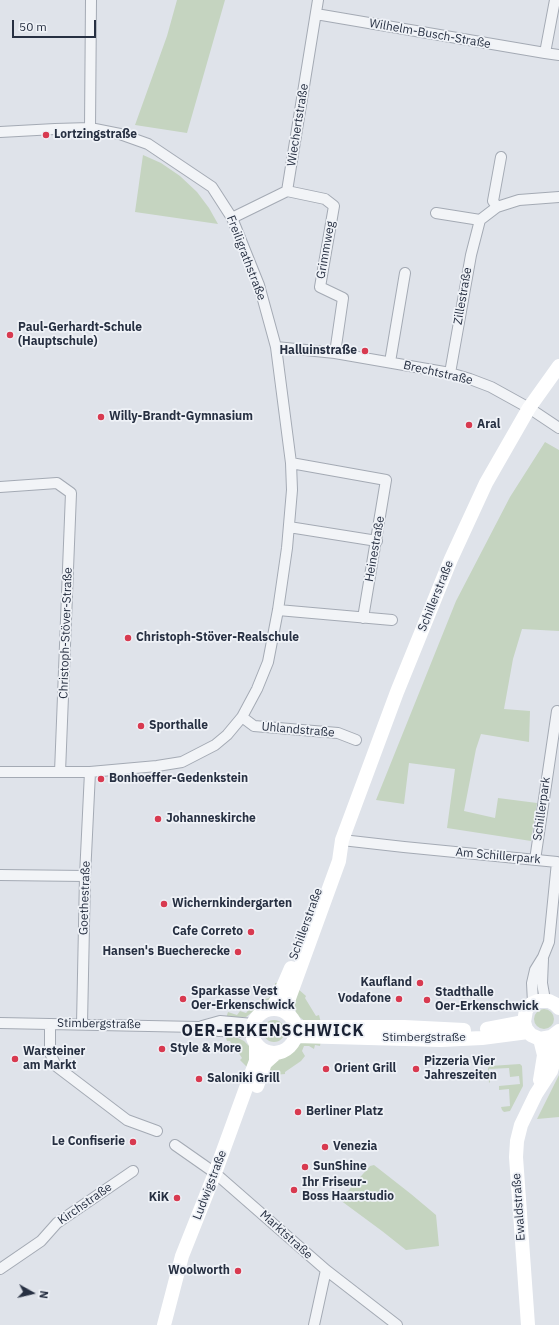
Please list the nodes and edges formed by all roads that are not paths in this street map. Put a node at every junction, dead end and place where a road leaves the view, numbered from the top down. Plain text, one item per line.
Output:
1 (91, 0) edge
2 (318, 0) edge
3 (555, 0) edge
4 (316, 14) junction
5 (544, 53) junction
6 (559, 55) edge
7 (90, 128) junction
8 (0, 132) edge
9 (501, 157) dead end
10 (287, 191) junction
11 (559, 197) edge
12 (497, 207) junction
13 (436, 213) dead end
14 (232, 218) junction
15 (480, 220) junction
16 (405, 273) dead end
17 (276, 347) junction
18 (335, 353) junction
19 (390, 362) junction
20 (559, 366) edge
21 (450, 373) junction
22 (529, 408) junction
23 (559, 428) edge
24 (291, 463) junction
25 (0, 487) edge
26 (289, 527) junction
27 (377, 541) junction
28 (278, 610) junction
29 (363, 618) junction
30 (392, 620) dead end
31 (556, 710) dead end
32 (242, 717) junction
33 (356, 740) dead end
34 (0, 772) edge
35 (60, 772) junction
36 (90, 772) junction
37 (342, 840) junction
38 (535, 860) junction
39 (0, 875) edge
40 (85, 876) junction
41 (539, 1001) junction
42 (559, 1007) edge
43 (271, 1009) junction
44 (287, 1012) junction
45 (0, 1023) edge
46 (50, 1024) junction
47 (82, 1024) junction
48 (296, 1032) junction
49 (541, 1032) edge
50 (253, 1034) junction
51 (275, 1054) junction
52 (157, 1131) dead end
53 (175, 1145) dead end
54 (133, 1171) dead end
55 (219, 1176) junction
56 (0, 1269) edge
57 (326, 1270) junction
58 (164, 1325) edge
59 (173, 1325) edge
60 (314, 1325) edge
61 (397, 1325) edge
62 (528, 1325) edge

1 - 7 street
2 - 4 street, Wiechertstraße
3 - 5 street
4 - 5 street, Wilhelm-Busch-Straße
4 - 10 street, Wiechertstraße
5 - 6 street
7 - 8 street, Freiligrathstraße
7 - 14 street, Freiligrathstraße
9 - 12 street
10 - 14 street
10 - 18 street, Grimmweg
11 - 12 street
12 - 15 street
13 - 15 street
14 - 17 street, Freiligrathstraße
15 - 21 street, Zillestraße
16 - 19 street, Brechtstraße
17 - 18 street, Brechtstraße
17 - 24 street, Freiligrathstraße
18 - 19 street, Brechtstraße
19 - 21 street, Brechtstraße
20 - 22 main road, Schillerstraße
21 - 22 street, Brechtstraße
22 - 23 street
22 - 37 main road, Schillerstraße
24 - 26 street, Freiligrathstraße
24 - 27 street, Heinestraße
25 - 35 street, Christoph-Stöver-Straße
26 - 27 street
26 - 28 street, Freiligrathstraße
27 - 29 street, Heinestraße
28 - 29 street
28 - 32 street, Freiligrathstraße
29 - 30 street
31 - 38 street, Schillerpark
32 - 33 street, Uhlandstraße
32 - 36 street, Freiligrathstraße
34 - 35 street, Freiligrathstraße
35 - 36 street, Freiligrathstraße
36 - 40 street, Goethestraße
37 - 38 street, Am Schillerpark
37 - 43 main road, Schillerstraße
37 - 44 main road, Schillerstraße
38 - 41 street, Am Schillerpark
39 - 40 street
40 - 47 street, Goethestraße
41 - 42 main road
41 - 49 main road
43 - 44 main road
43 - 50 main road
44 - 48 main road
45 - 46 street, Stimbergstraße
46 - 47 street, Stimbergstraße
46 - 52 street
47 - 50 street, Stimbergstraße
48 - 49 main road, Stimbergstraße
48 - 51 main road
49 - 62 main road, Ewaldstraße
50 - 51 main road
50 - 55 main road, Ludwigstraße
51 - 55 main road, Ludwigstraße
53 - 55 street, Marktstraße
54 - 56 street, Kirchstraße
55 - 57 street, Marktstraße
55 - 58 main road, Ludwigstraße
55 - 59 main road, Ludwigstraße
57 - 60 street
57 - 61 street, Marktstraße

